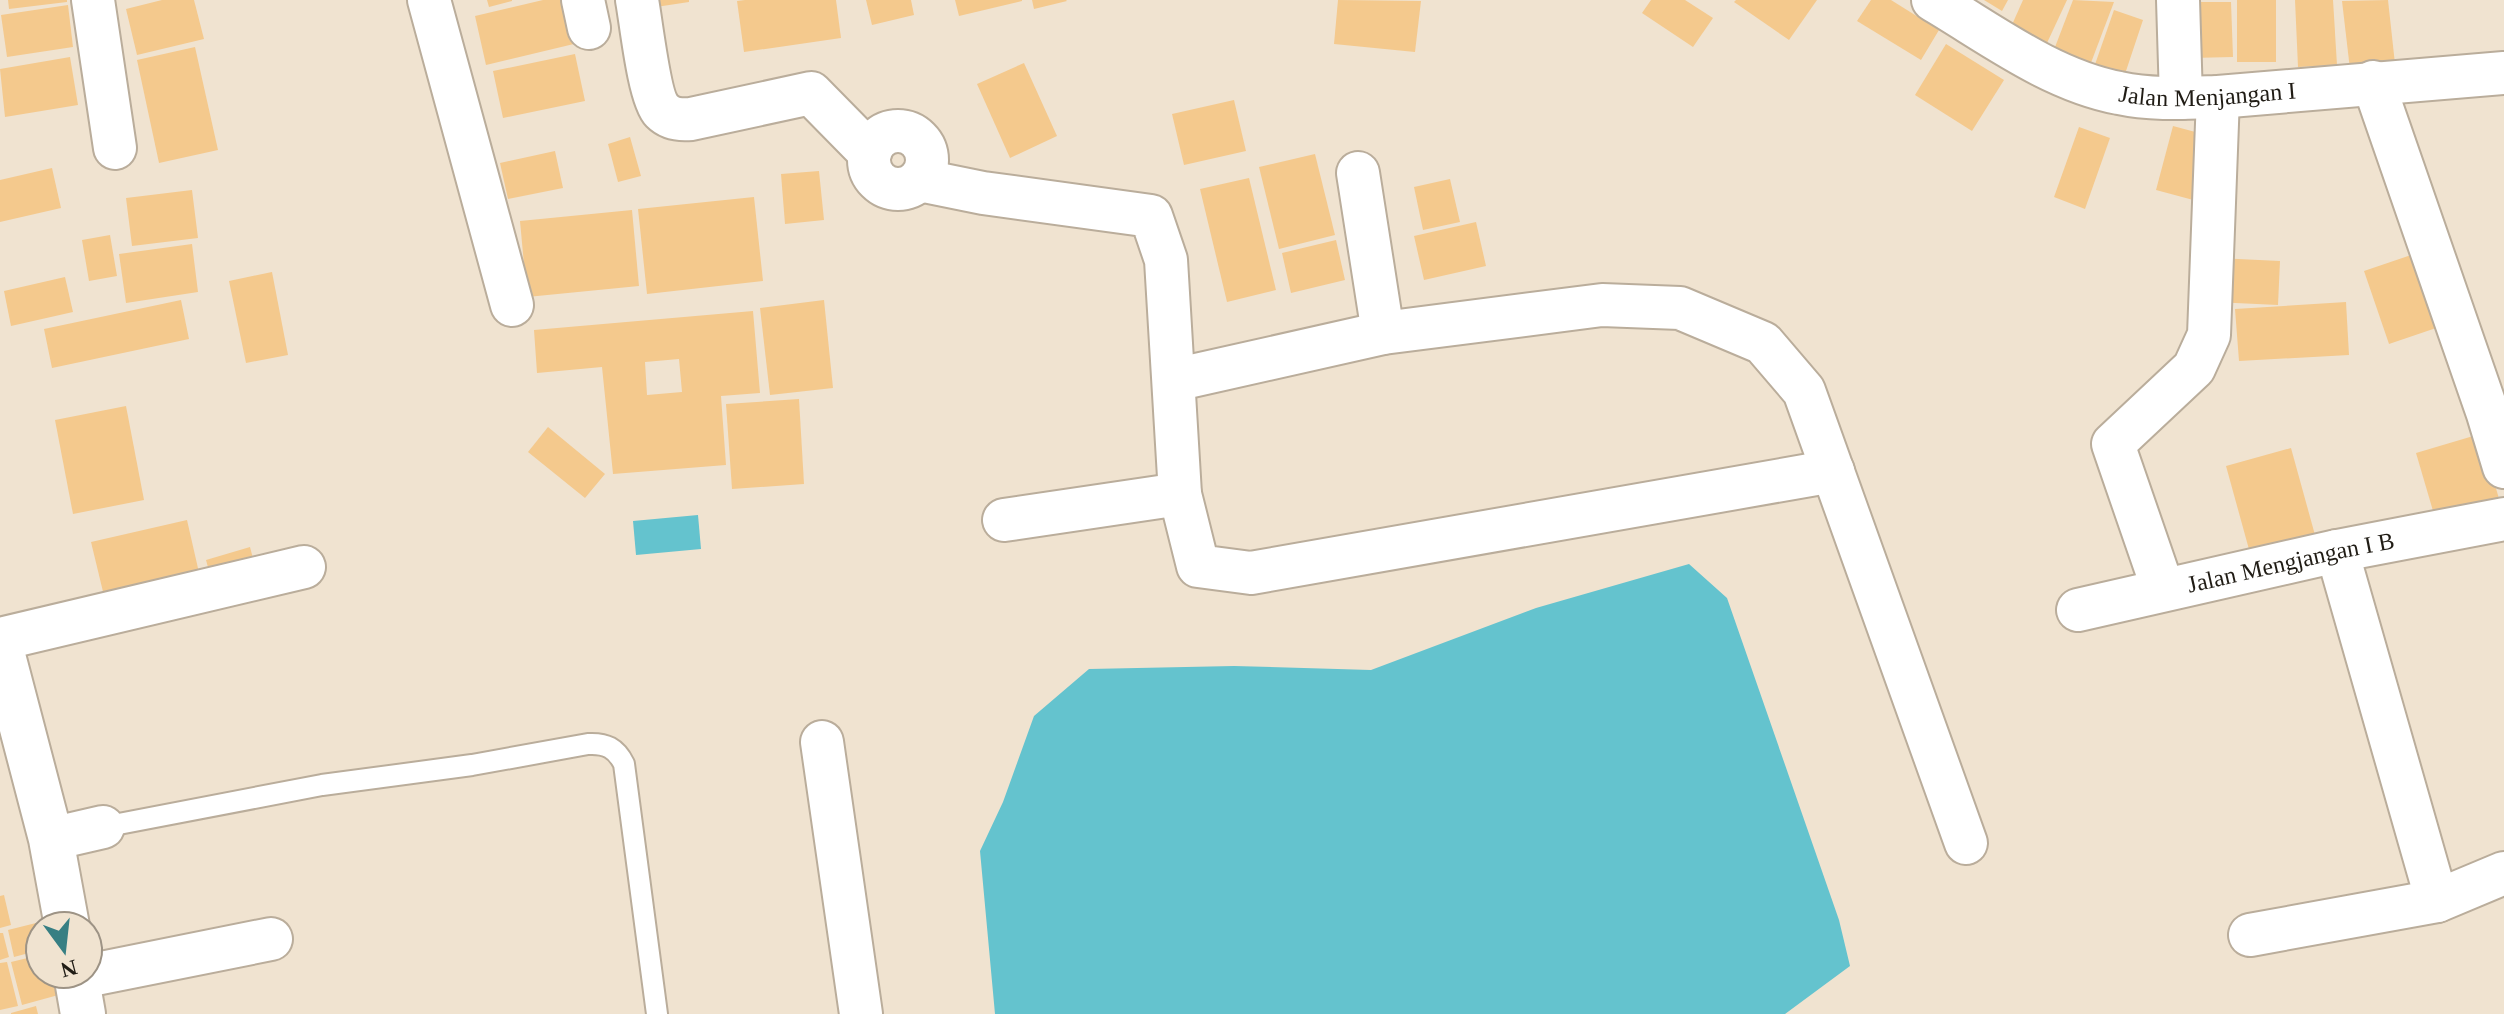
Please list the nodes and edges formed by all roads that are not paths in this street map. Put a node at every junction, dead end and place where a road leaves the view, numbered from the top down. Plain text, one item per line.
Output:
1 (93, 0) edge
2 (429, 0) edge
3 (637, 0) edge
4 (1933, 0) edge
5 (2178, 0) edge
6 (2504, 73) edge
7 (2373, 82) junction
8 (2200, 98) junction
9 (115, 148) dead end
10 (1358, 173) dead end
11 (512, 305) dead end
12 (1383, 333) junction
13 (1174, 380) junction
14 (2496, 413) edge
15 (2504, 467) edge
16 (1833, 471) junction
17 (1180, 494) junction
18 (2504, 519) edge
19 (1004, 520) dead end
20 (2337, 551) junction
21 (304, 567) dead end
22 (2163, 589) junction
23 (2078, 610) dead end
24 (2, 663) edge
25 (822, 742) dead end
26 (103, 827) joint
27 (51, 839) junction
28 (1966, 843) dead end
29 (2504, 873) edge
30 (2437, 901) junction
31 (64, 910) edge
32 (2250, 935) dead end
33 (271, 939) dead end
34 (104, 982) edge
35 (657, 1014) edge
36 (861, 1014) edge

1 - 9 street
2 - 11 street
3 - 13 street
4 - 8 street, Jalan Menjangan I
5 - 8 street
6 - 7 street, Jalan Menjangan I
7 - 8 street, Jalan Menjangan I
7 - 14 street
8 - 22 street
10 - 12 street
12 - 13 street
12 - 16 street
13 - 17 street
14 - 15 street
16 - 17 street
16 - 28 street
17 - 19 street
18 - 20 street, Jalan Mengjangan I B
20 - 22 street, Jalan Mengjangan I B
20 - 30 street
21 - 24 street
22 - 23 street, Jalan Mengjangan I B
24 - 27 street
25 - 36 street
26 - 27 street
26 - 35 lane
27 - 31 street
29 - 30 street
30 - 32 street
33 - 34 street

